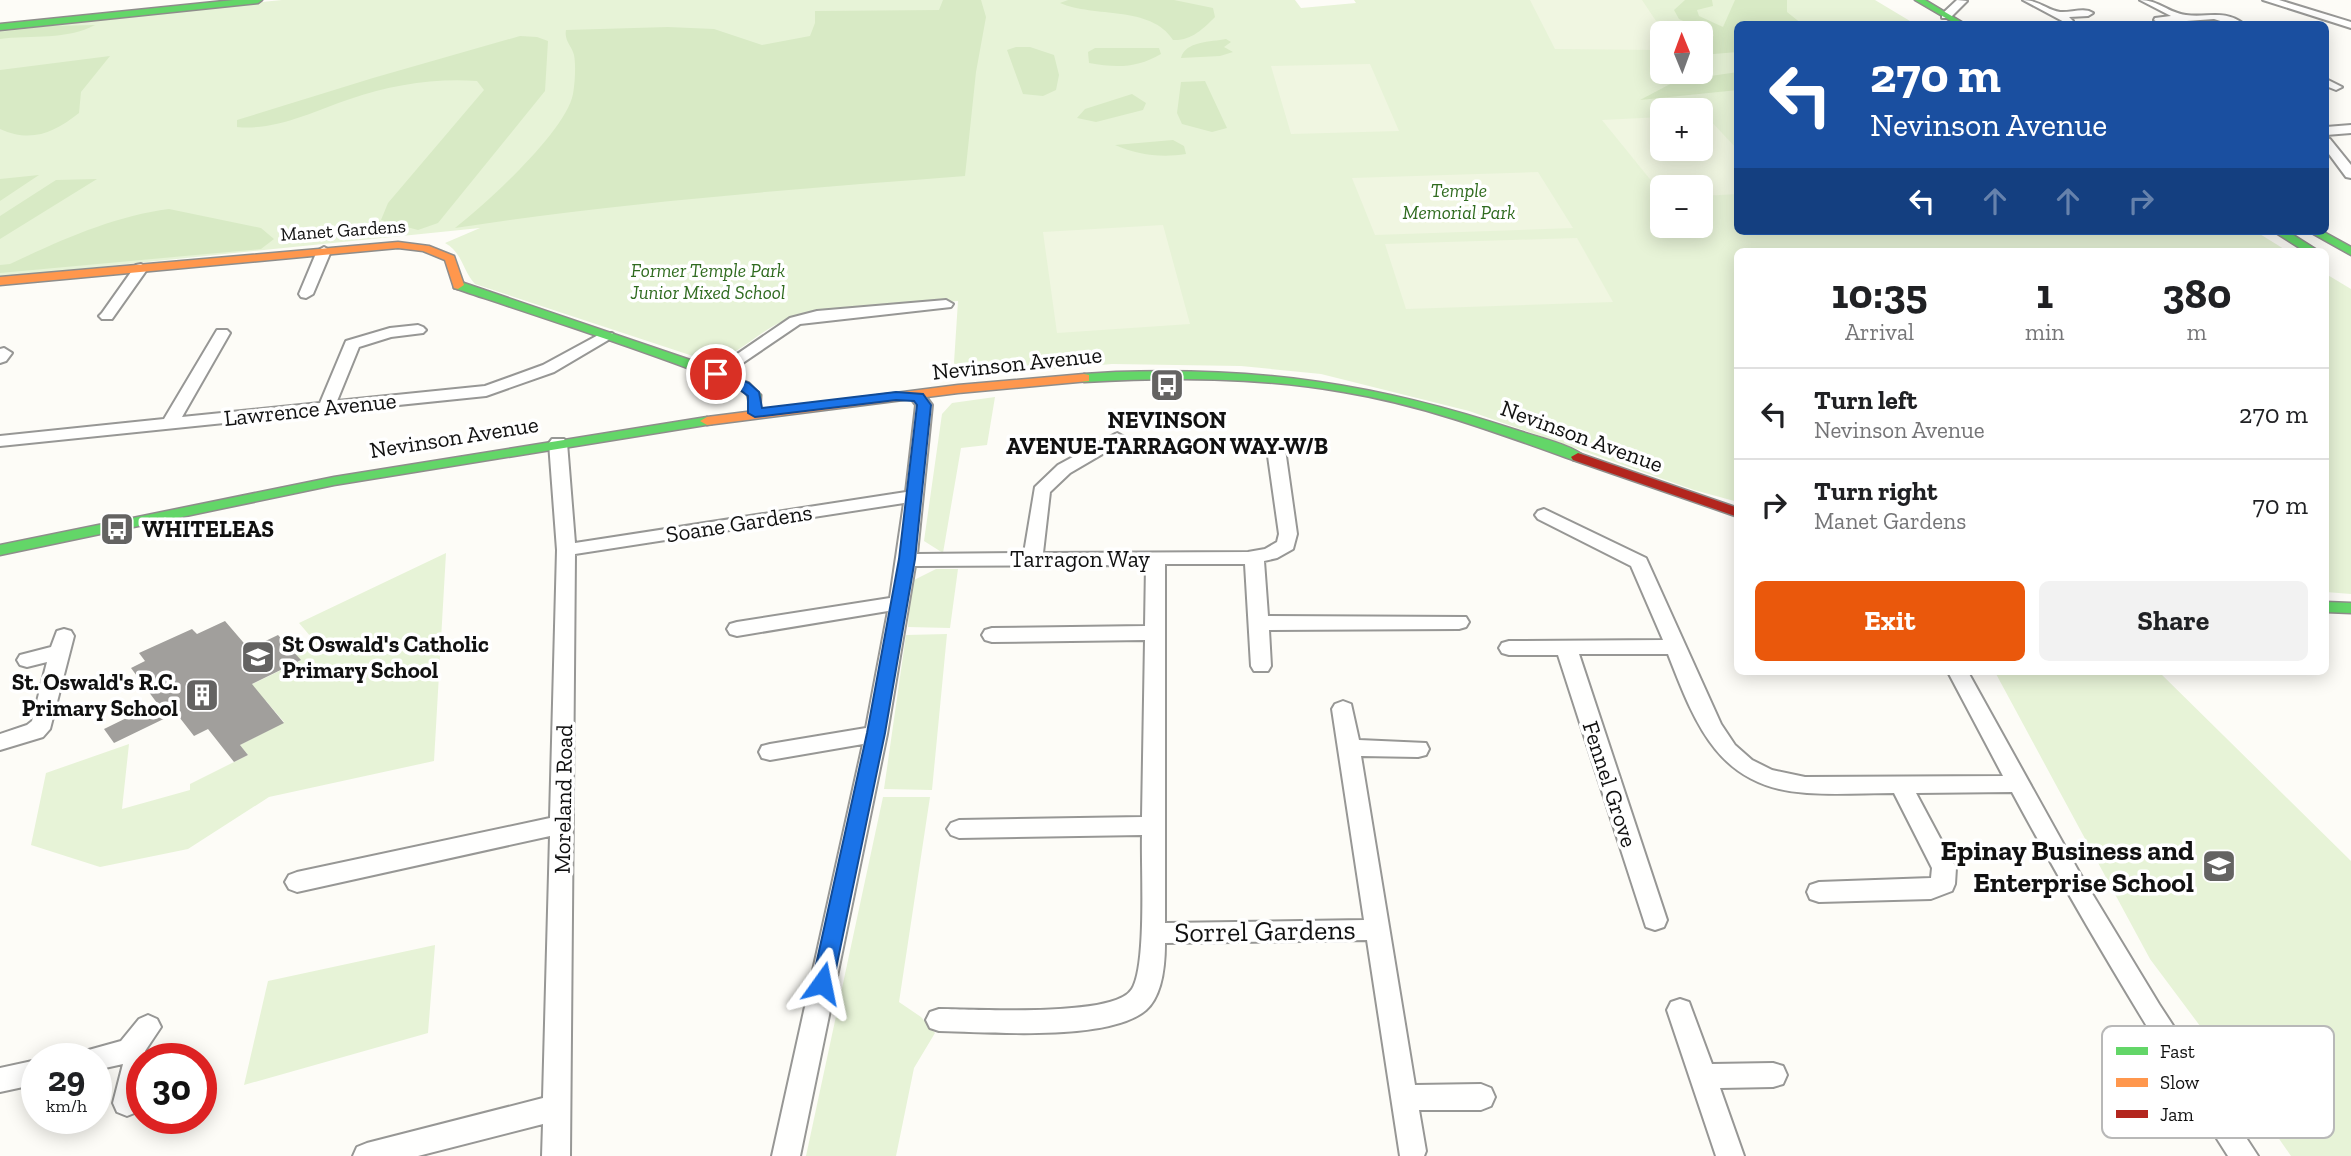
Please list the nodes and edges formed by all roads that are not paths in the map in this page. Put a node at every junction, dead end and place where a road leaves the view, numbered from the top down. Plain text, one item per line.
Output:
1 (201, 0) edge
2 (258, 0) edge
3 (1919, 0) edge
4 (1960, 0) edge
5 (1973, 0) edge
6 (2028, 0) edge
7 (2146, 0) edge
8 (2268, 0) edge
9 (1902, 6) dead end
10 (2088, 13) dead end
11 (2184, 18) junction
12 (0, 20) edge
13 (1940, 21) edge
14 (2161, 21) edge
15 (2230, 21) edge
16 (2351, 25) edge
17 (0, 27) edge
18 (2351, 129) edge
19 (2329, 131) edge
20 (2329, 146) edge
21 (2351, 174) edge
22 (2286, 235) edge
23 (2322, 235) edge
24 (2347, 247) edge
25 (2307, 248) edge
26 (324, 251) junction
27 (141, 268) junction
28 (0, 281) edge
29 (306, 294) dead end
30 (946, 304) dead end
31 (107, 316) dead end
32 (418, 330) dead end
33 (222, 333) dead end
34 (607, 336) junction
35 (716, 374) junction
36 (918, 397) junction
37 (326, 408) junction
38 (755, 413) junction
39 (170, 424) junction
40 (1117, 438) dead end
41 (0, 441) edge
42 (558, 443) junction
43 (1276, 449) dead end
44 (913, 496) junction
45 (1734, 512) edge
46 (1544, 515) dead end
47 (0, 550) edge
48 (566, 550) junction
49 (1254, 557) junction
50 (1156, 558) junction
51 (907, 559) junction
52 (1033, 559) junction
53 (900, 603) junction
54 (2329, 607) edge
55 (2351, 608) edge
56 (1460, 622) dead end
57 (1258, 623) junction
58 (737, 629) dead end
59 (1155, 633) junction
60 (992, 635) dead end
61 (1676, 647) junction
62 (1509, 648) dead end
63 (1566, 648) junction
64 (27, 660) dead end
65 (1261, 666) dead end
66 (1960, 675) edge
67 (1343, 709) dead end
68 (876, 733) junction
69 (0, 742) edge
70 (1349, 748) junction
71 (1418, 750) dead end
72 (770, 752) dead end
73 (2019, 784) junction
74 (1901, 785) junction
75 (562, 824) junction
76 (1153, 826) junction
77 (959, 829) dead end
78 (296, 883) dead end
79 (1819, 892) dead end
80 (1655, 920) dead end
81 (1378, 930) junction
82 (1152, 933) junction
83 (1680, 1010) dead end
84 (939, 1020) dead end
85 (2159, 1026) edge
86 (148, 1027) dead end
87 (135, 1043) edge
88 (21, 1075) edge
89 (1773, 1075) dead end
90 (1703, 1076) junction
91 (0, 1080) edge
92 (1481, 1097) dead end
93 (1404, 1098) junction
94 (558, 1107) junction
95 (2232, 1138) edge
96 (1412, 1151) dead end
97 (367, 1156) edge
98 (556, 1156) edge
99 (786, 1156) edge
100 (1730, 1156) edge
101 (2244, 1156) edge

1 - 12 main road
2 - 17 main road
3 - 13 main road
4 - 5 street
4 - 13 street
6 - 10 street
7 - 11 street
8 - 16 street
9 - 13 main road
11 - 14 street
11 - 15 street
18 - 19 street
20 - 21 street
22 - 25 main road
23 - 24 main road
26 - 27 main road, Manet Gardens
26 - 29 street
26 - 34 main road, Manet Gardens
27 - 28 main road, Manet Gardens
27 - 31 street
30 - 35 street
32 - 37 street
33 - 39 street
34 - 35 main road, Manet Gardens
34 - 37 street, Lawrence Avenue
35 - 38 main road, Manet Gardens
36 - 38 main road, Nevinson Avenue
36 - 44 street
36 - 45 main road, Nevinson Avenue
37 - 39 street, Lawrence Avenue
38 - 42 main road, Nevinson Avenue
39 - 41 street, Lawrence Avenue
40 - 52 street
42 - 47 main road, Nevinson Avenue
42 - 48 street, Moreland Road
43 - 49 street, Tarragon Way
44 - 48 street, Soane Gardens
44 - 51 street
46 - 61 street
48 - 75 street, Moreland Road
49 - 50 street, Tarragon Way
49 - 57 street
50 - 52 street, Tarragon Way
50 - 59 street, Sorrel Gardens
51 - 52 street, Tarragon Way
51 - 53 street
53 - 58 street
53 - 68 street
54 - 55 main road
56 - 57 street
57 - 65 street
59 - 60 street
59 - 76 street, Sorrel Gardens
61 - 63 street
61 - 74 street
62 - 63 street
63 - 80 street, Fennel Grove
64 - 69 street
66 - 73 street
67 - 70 street, Sorrel Gardens
68 - 72 street
68 - 99 street
70 - 71 street
70 - 81 street, Sorrel Gardens
73 - 74 street
73 - 85 street
74 - 79 street
75 - 78 street
75 - 94 street, Moreland Road
76 - 77 street
76 - 82 street, Sorrel Gardens
81 - 82 street, Sorrel Gardens
81 - 93 street, Sorrel Gardens
82 - 84 street, Sorrel Gardens
83 - 90 street
86 - 87 street
88 - 91 street
89 - 90 street
90 - 100 street
92 - 93 street
93 - 96 street, Sorrel Gardens
94 - 97 street
94 - 98 street, Moreland Road
95 - 101 street

